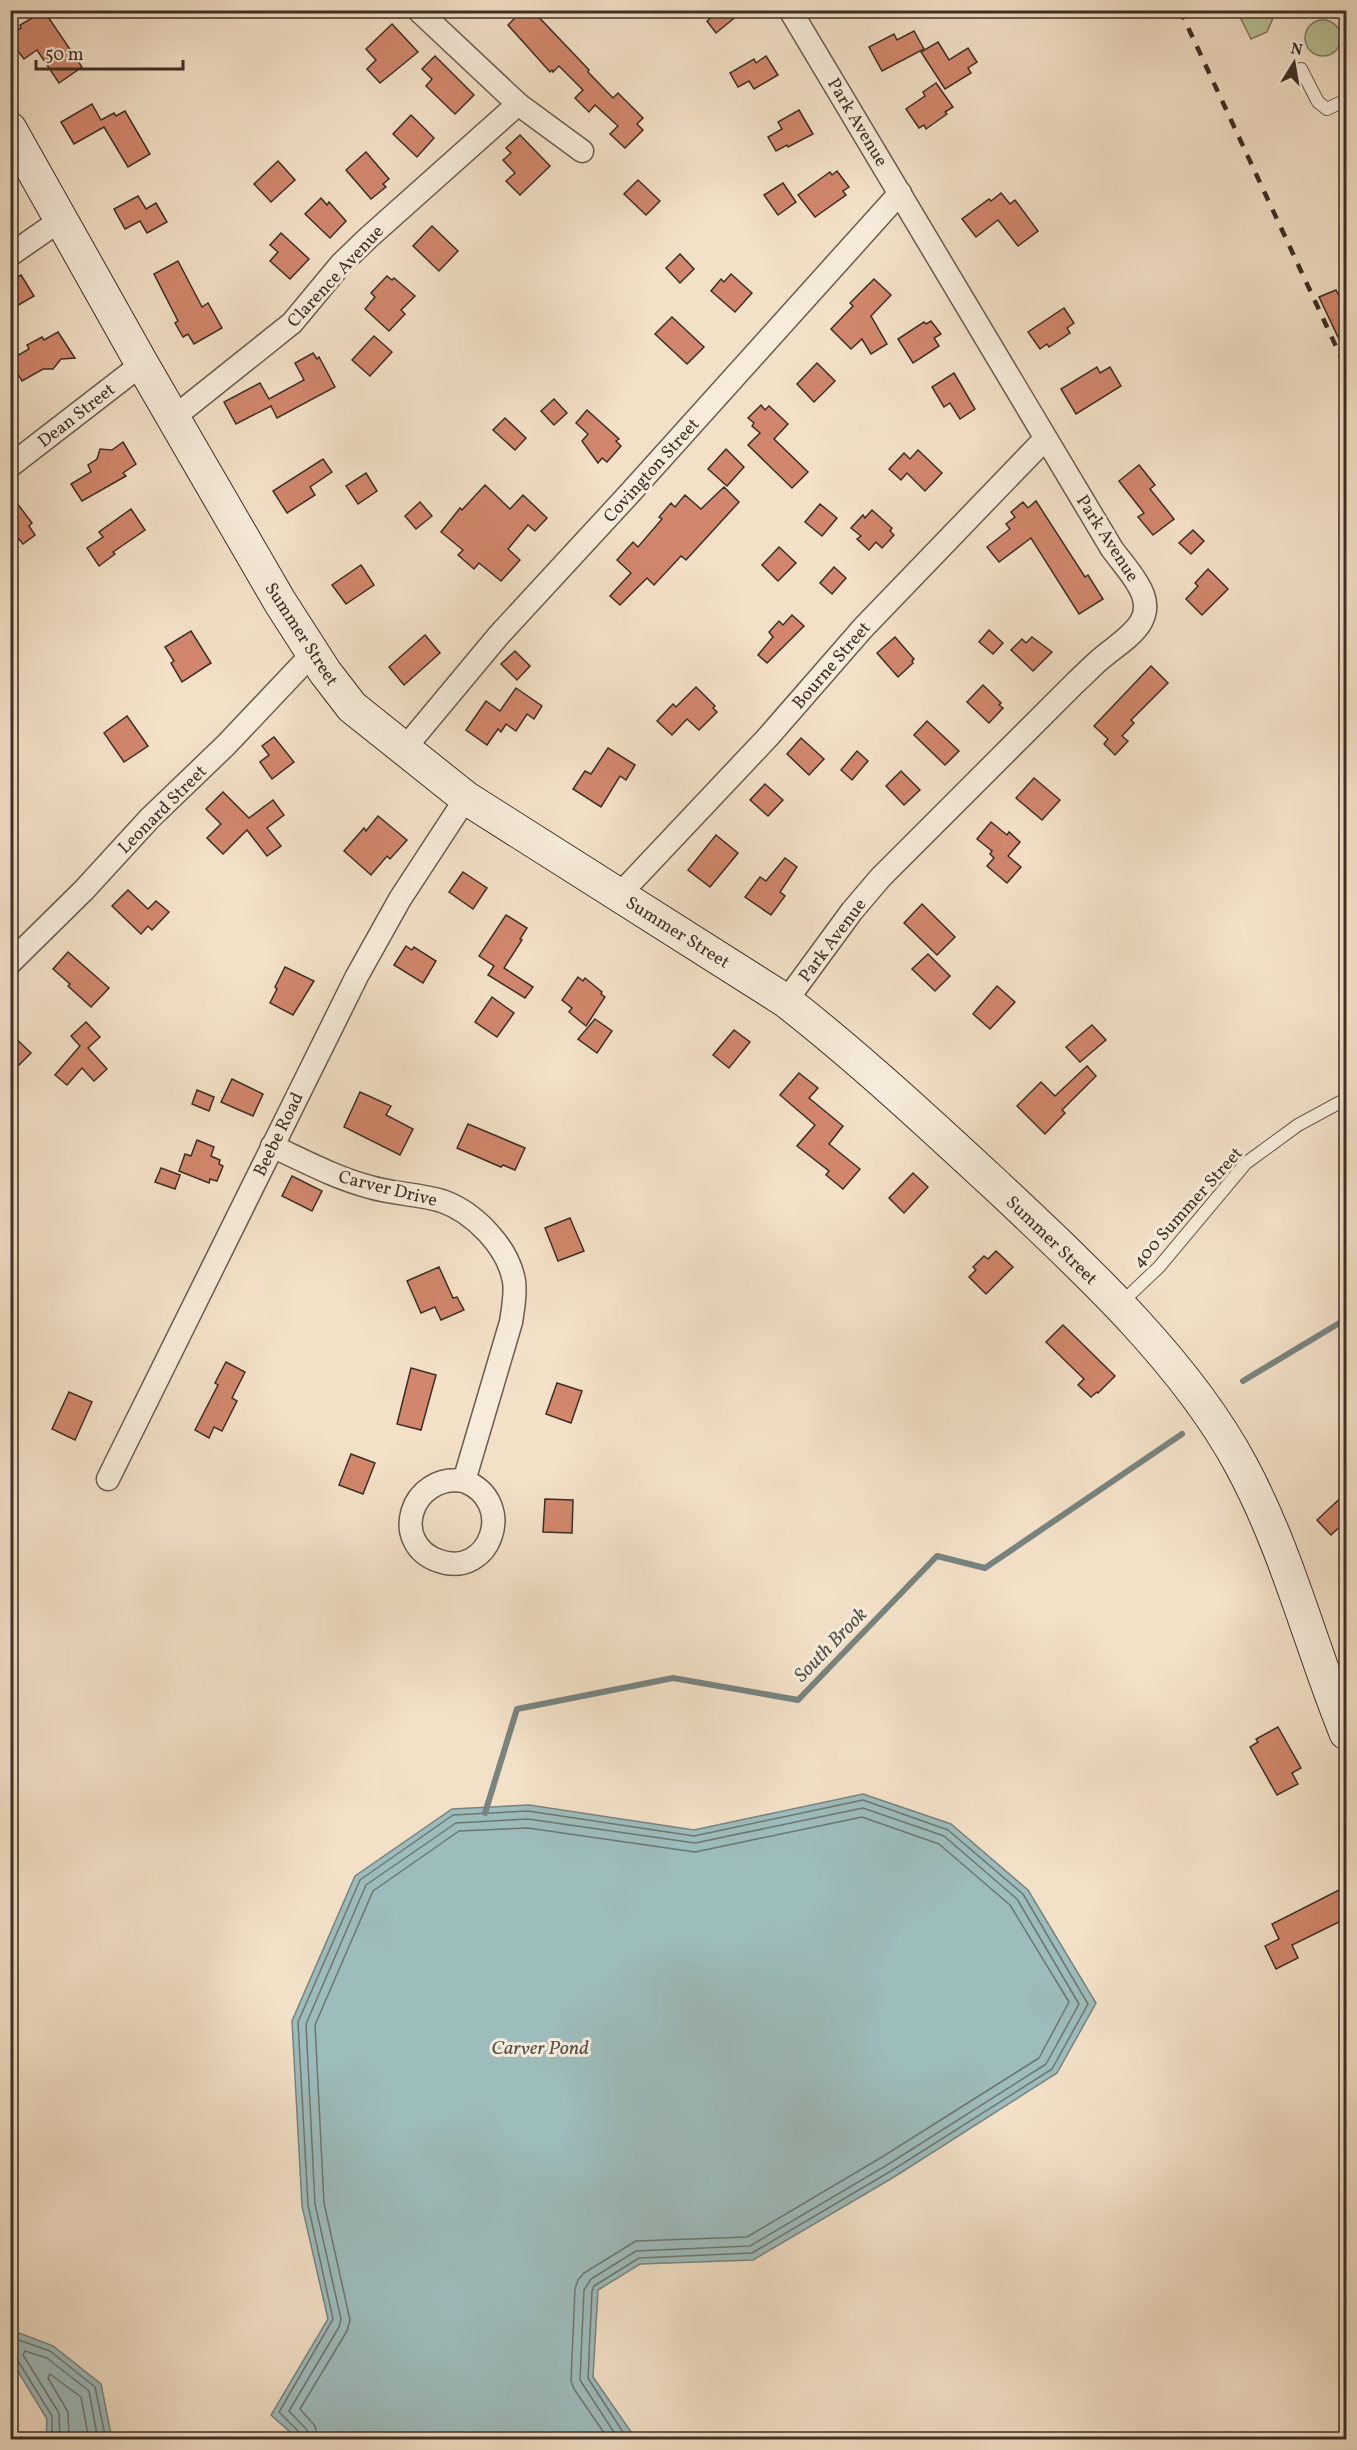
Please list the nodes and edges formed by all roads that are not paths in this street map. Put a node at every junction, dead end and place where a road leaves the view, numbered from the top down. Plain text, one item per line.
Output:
1 (418, 10) edge
2 (790, 10) edge
3 (1301, 69) dead end
4 (1347, 100) edge
5 (518, 104) junction
6 (10, 129) edge
7 (582, 151) dead end
8 (900, 193) junction
9 (62, 219) junction
10 (10, 255) edge
11 (142, 364) junction
12 (173, 418) junction
13 (1046, 439) junction
14 (10, 466) edge
15 (313, 653) junction
16 (404, 749) junction
17 (465, 798) junction
18 (619, 894) junction
19 (10, 963) edge
20 (786, 1001) junction
21 (1347, 1099) edge
22 (272, 1146) junction
23 (1118, 1306) junction
24 (108, 1479) dead end
25 (464, 1481) dead end
26 (1344, 1721) edge

1 - 5 street
2 - 8 street, Park Avenue
3 - 4 lane
5 - 7 street
5 - 12 street, Clarence Avenue
6 - 9 main road, Summer Street
8 - 13 street, Park Avenue
8 - 16 street, Covington Street
9 - 10 street
9 - 11 main road, Summer Street
11 - 12 main road, Summer Street
11 - 14 street, Dean Street
12 - 15 main road, Summer Street
13 - 18 street, Bourne Street
13 - 20 street, Park Avenue
15 - 16 main road, Summer Street
15 - 19 street, Leonard Street
16 - 17 main road, Summer Street
17 - 18 main road, Summer Street
17 - 22 street, Beebe Road
18 - 20 main road, Summer Street
20 - 23 main road, Summer Street
21 - 23 lane, 400 Summer Street
22 - 24 street, Beebe Road
22 - 25 street, Carver Drive
23 - 26 main road, Summer Street

